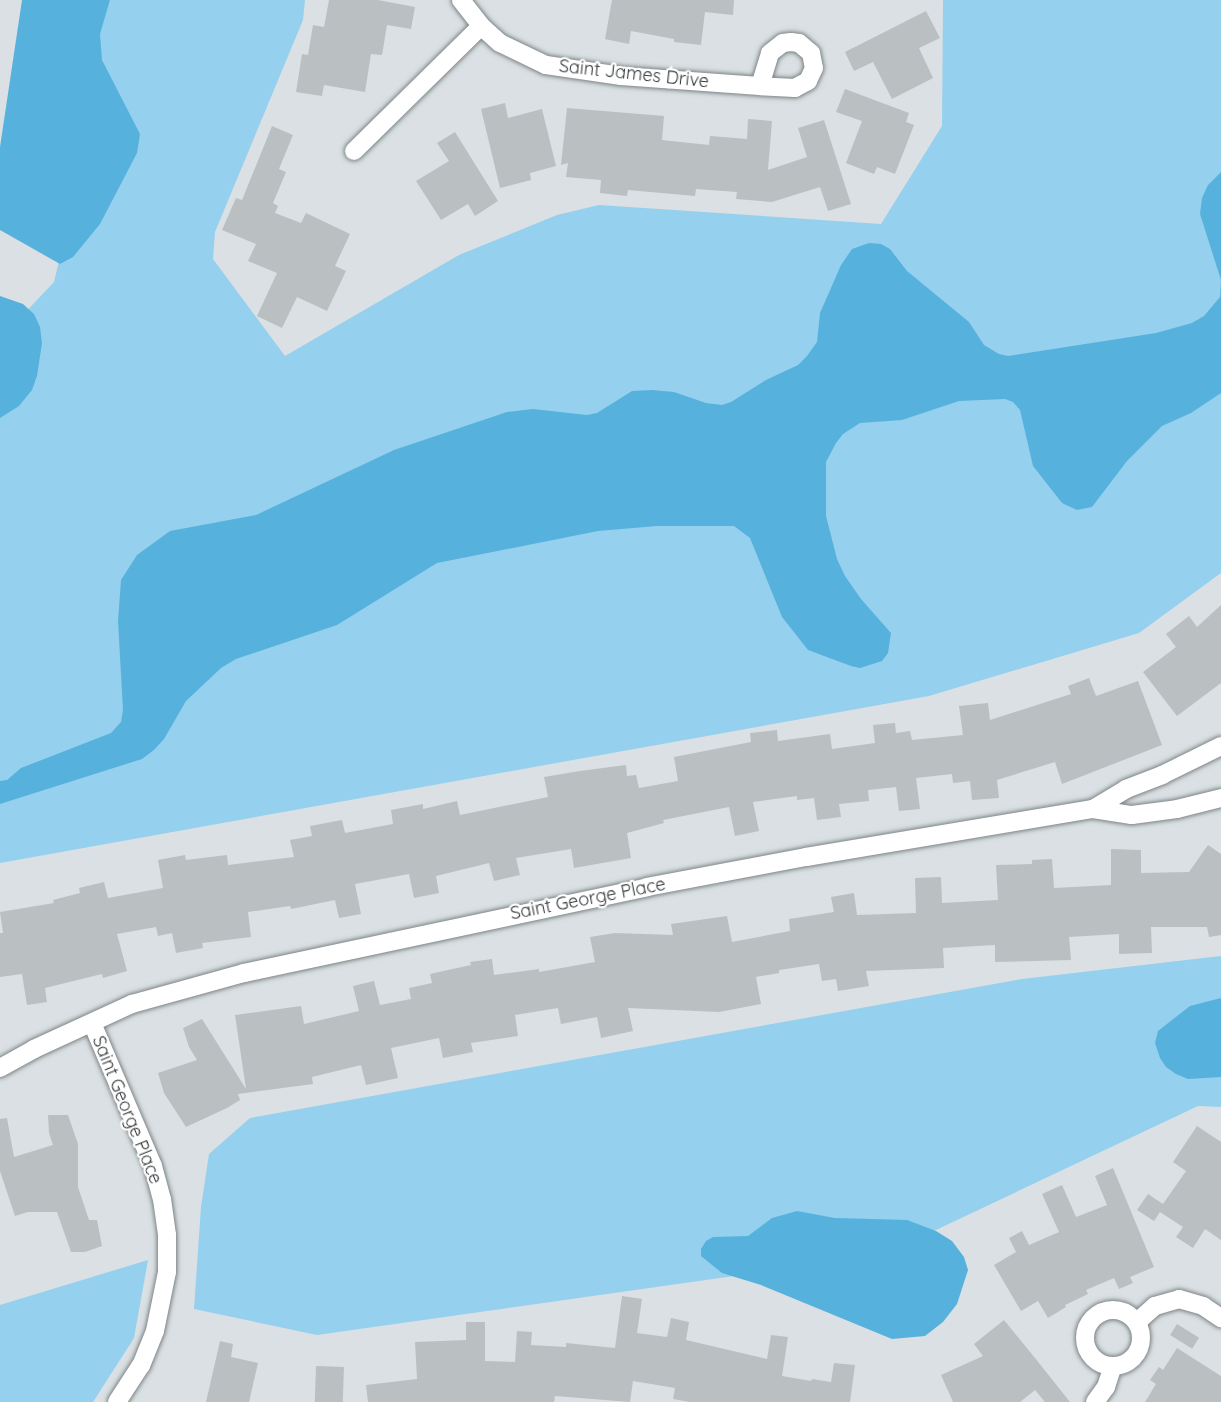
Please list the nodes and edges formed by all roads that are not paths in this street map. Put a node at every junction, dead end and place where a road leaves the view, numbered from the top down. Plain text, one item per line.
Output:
1 (461, 0) edge
2 (482, 26) junction
3 (760, 86) dead end
4 (354, 150) dead end
5 (1221, 746) edge
6 (1221, 798) edge
7 (1093, 809) junction
8 (92, 1023) junction
9 (0, 1068) edge
10 (1221, 1318) edge
11 (1137, 1322) junction
12 (1113, 1366) junction
13 (117, 1402) edge
14 (1095, 1402) edge

1 - 2 street, Saint James Drive
2 - 3 street, Saint James Drive
2 - 4 street
5 - 7 street, Saint George Place
6 - 7 street, Saint George Place
7 - 8 street, Saint George Place
8 - 9 street, Saint George Place
8 - 13 street, Saint George Place
10 - 11 street
11 - 12 street
11 - 12 street
12 - 14 street

